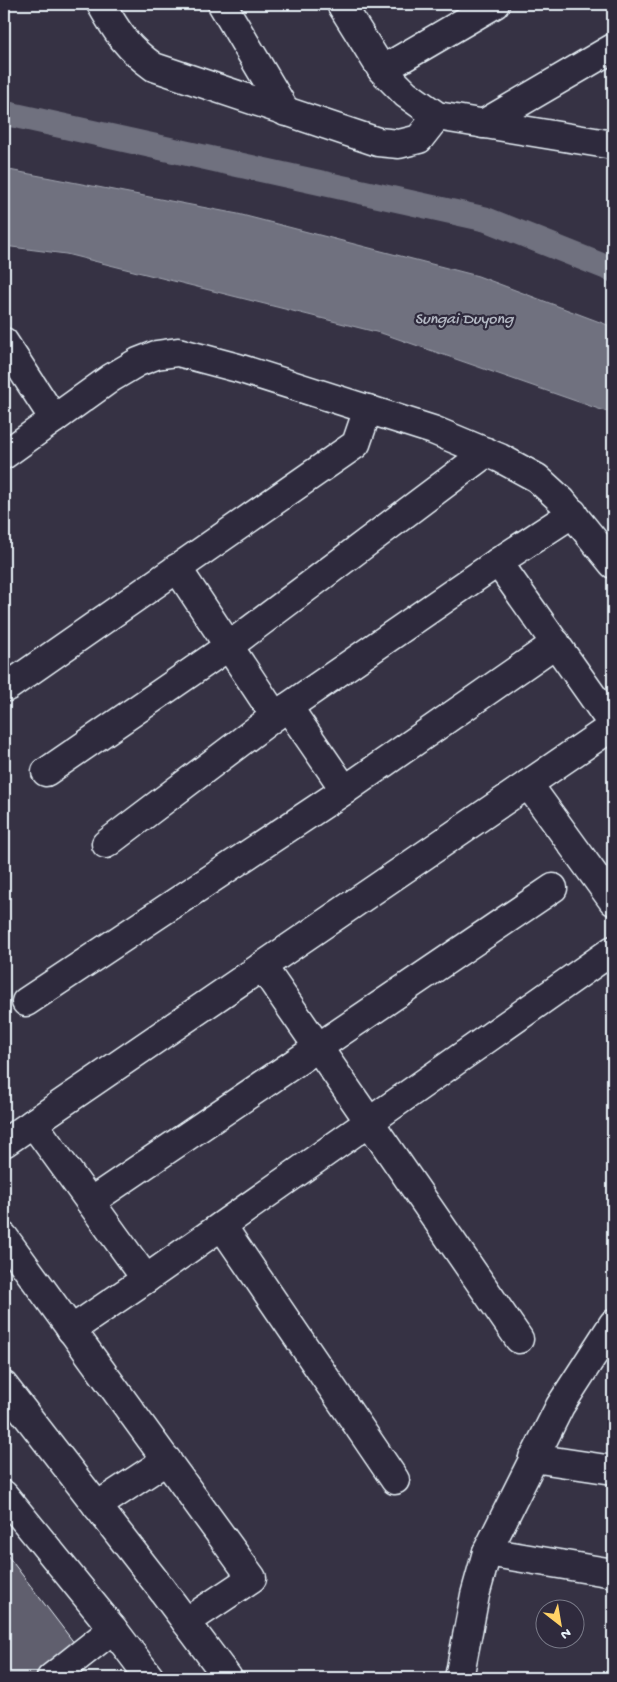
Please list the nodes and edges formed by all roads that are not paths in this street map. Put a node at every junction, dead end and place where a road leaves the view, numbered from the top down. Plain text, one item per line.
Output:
1 (101, 4) edge
2 (222, 4) edge
3 (341, 4) edge
4 (495, 4) edge
5 (613, 48) edge
6 (382, 70) junction
7 (286, 112) junction
8 (437, 116) junction
9 (483, 124) junction
10 (613, 145) edge
11 (4, 342) edge
12 (368, 409) junction
13 (54, 419) junction
14 (487, 452) junction
15 (4, 456) edge
16 (573, 513) junction
17 (498, 562) junction
18 (613, 564) edge
19 (177, 568) junction
20 (556, 643) junction
21 (229, 646) junction
22 (6, 687) dead end
23 (282, 712) junction
24 (613, 725) edge
25 (46, 772) dead end
26 (528, 784) junction
27 (345, 790) junction
28 (106, 844) dead end
29 (553, 888) dead end
30 (613, 901) edge
31 (613, 950) edge
32 (262, 966) junction
33 (26, 1002) dead end
34 (318, 1048) junction
35 (370, 1122) junction
36 (33, 1123) junction
37 (4, 1143) edge
38 (90, 1202) junction
39 (222, 1226) junction
40 (4, 1237) edge
41 (146, 1279) junction
42 (613, 1324) edge
43 (71, 1330) junction
44 (519, 1339) dead end
45 (4, 1386) edge
46 (533, 1458) junction
47 (167, 1460) junction
48 (613, 1470) edge
49 (395, 1480) dead end
50 (4, 1494) edge
51 (97, 1506) junction
52 (488, 1552) junction
53 (613, 1573) edge
54 (186, 1622) junction
55 (113, 1629) junction
56 (51, 1678) edge
57 (150, 1678) edge
58 (228, 1678) edge
59 (459, 1678) edge

1 - 7 street
2 - 7 street
3 - 6 street
4 - 6 street
5 - 9 street
6 - 8 street
7 - 8 street
8 - 9 street
9 - 10 street
11 - 13 street
12 - 13 street
12 - 14 street
12 - 19 street
13 - 15 street
14 - 16 street
14 - 21 street
16 - 17 street
16 - 18 street
17 - 20 street
17 - 23 street
19 - 21 street
19 - 22 street
20 - 24 street
20 - 27 street
21 - 23 street
21 - 25 street
23 - 27 street
23 - 28 street
24 - 26 street
26 - 30 street
26 - 32 street
27 - 33 street
29 - 34 street
31 - 35 street
32 - 34 street
32 - 36 street
34 - 35 street
34 - 38 street
35 - 39 street
35 - 44 street
36 - 37 street
36 - 38 street
38 - 41 street
39 - 41 street
39 - 49 street
40 - 43 street
41 - 43 street
42 - 46 street
43 - 47 street
45 - 51 street
46 - 48 street
46 - 52 street
47 - 51 street
47 - 54 street
50 - 55 street
51 - 54 street
52 - 53 street
52 - 59 street
54 - 58 street
55 - 56 street
55 - 57 street

